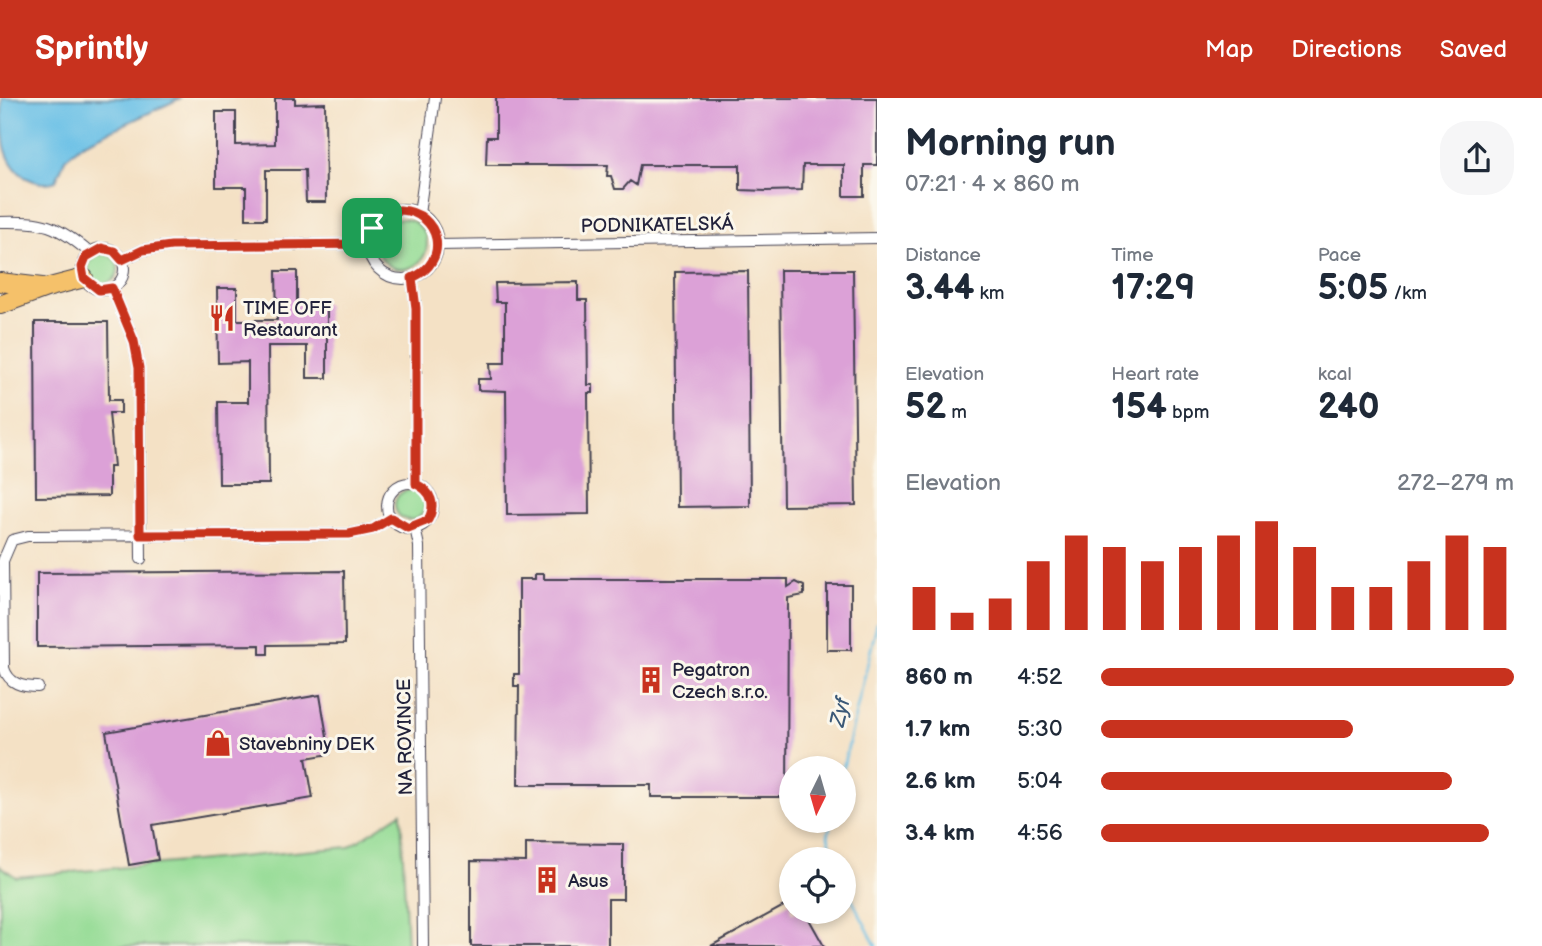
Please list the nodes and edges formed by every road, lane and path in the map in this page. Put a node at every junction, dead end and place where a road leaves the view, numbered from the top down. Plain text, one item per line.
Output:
1 (435, 98) edge
2 (419, 214) junction
3 (0, 222) edge
4 (877, 238) edge
5 (368, 244) junction
6 (438, 245) junction
7 (90, 253) junction
8 (122, 260) junction
9 (84, 278) junction
10 (412, 278) junction
11 (0, 282) edge
12 (46, 288) junction
13 (112, 288) junction
14 (0, 305) edge
15 (416, 484) junction
16 (391, 518) junction
17 (415, 528) junction
18 (140, 535) junction
19 (141, 559) dead end
20 (38, 687) dead end
21 (423, 946) edge

1 - 2 street
2 - 5 street
2 - 6 street
3 - 7 street
4 - 6 street, PODNIKATELSKÁ
5 - 8 street
5 - 10 street
6 - 10 street
7 - 8 street
7 - 9 street
8 - 13 street
9 - 12 highway
9 - 13 street
10 - 15 street
11 - 12 highway
12 - 14 highway
13 - 18 street
15 - 16 street
15 - 17 street
16 - 17 street
16 - 18 street
17 - 21 street, NA ROVINCE
18 - 19 street
18 - 20 street

